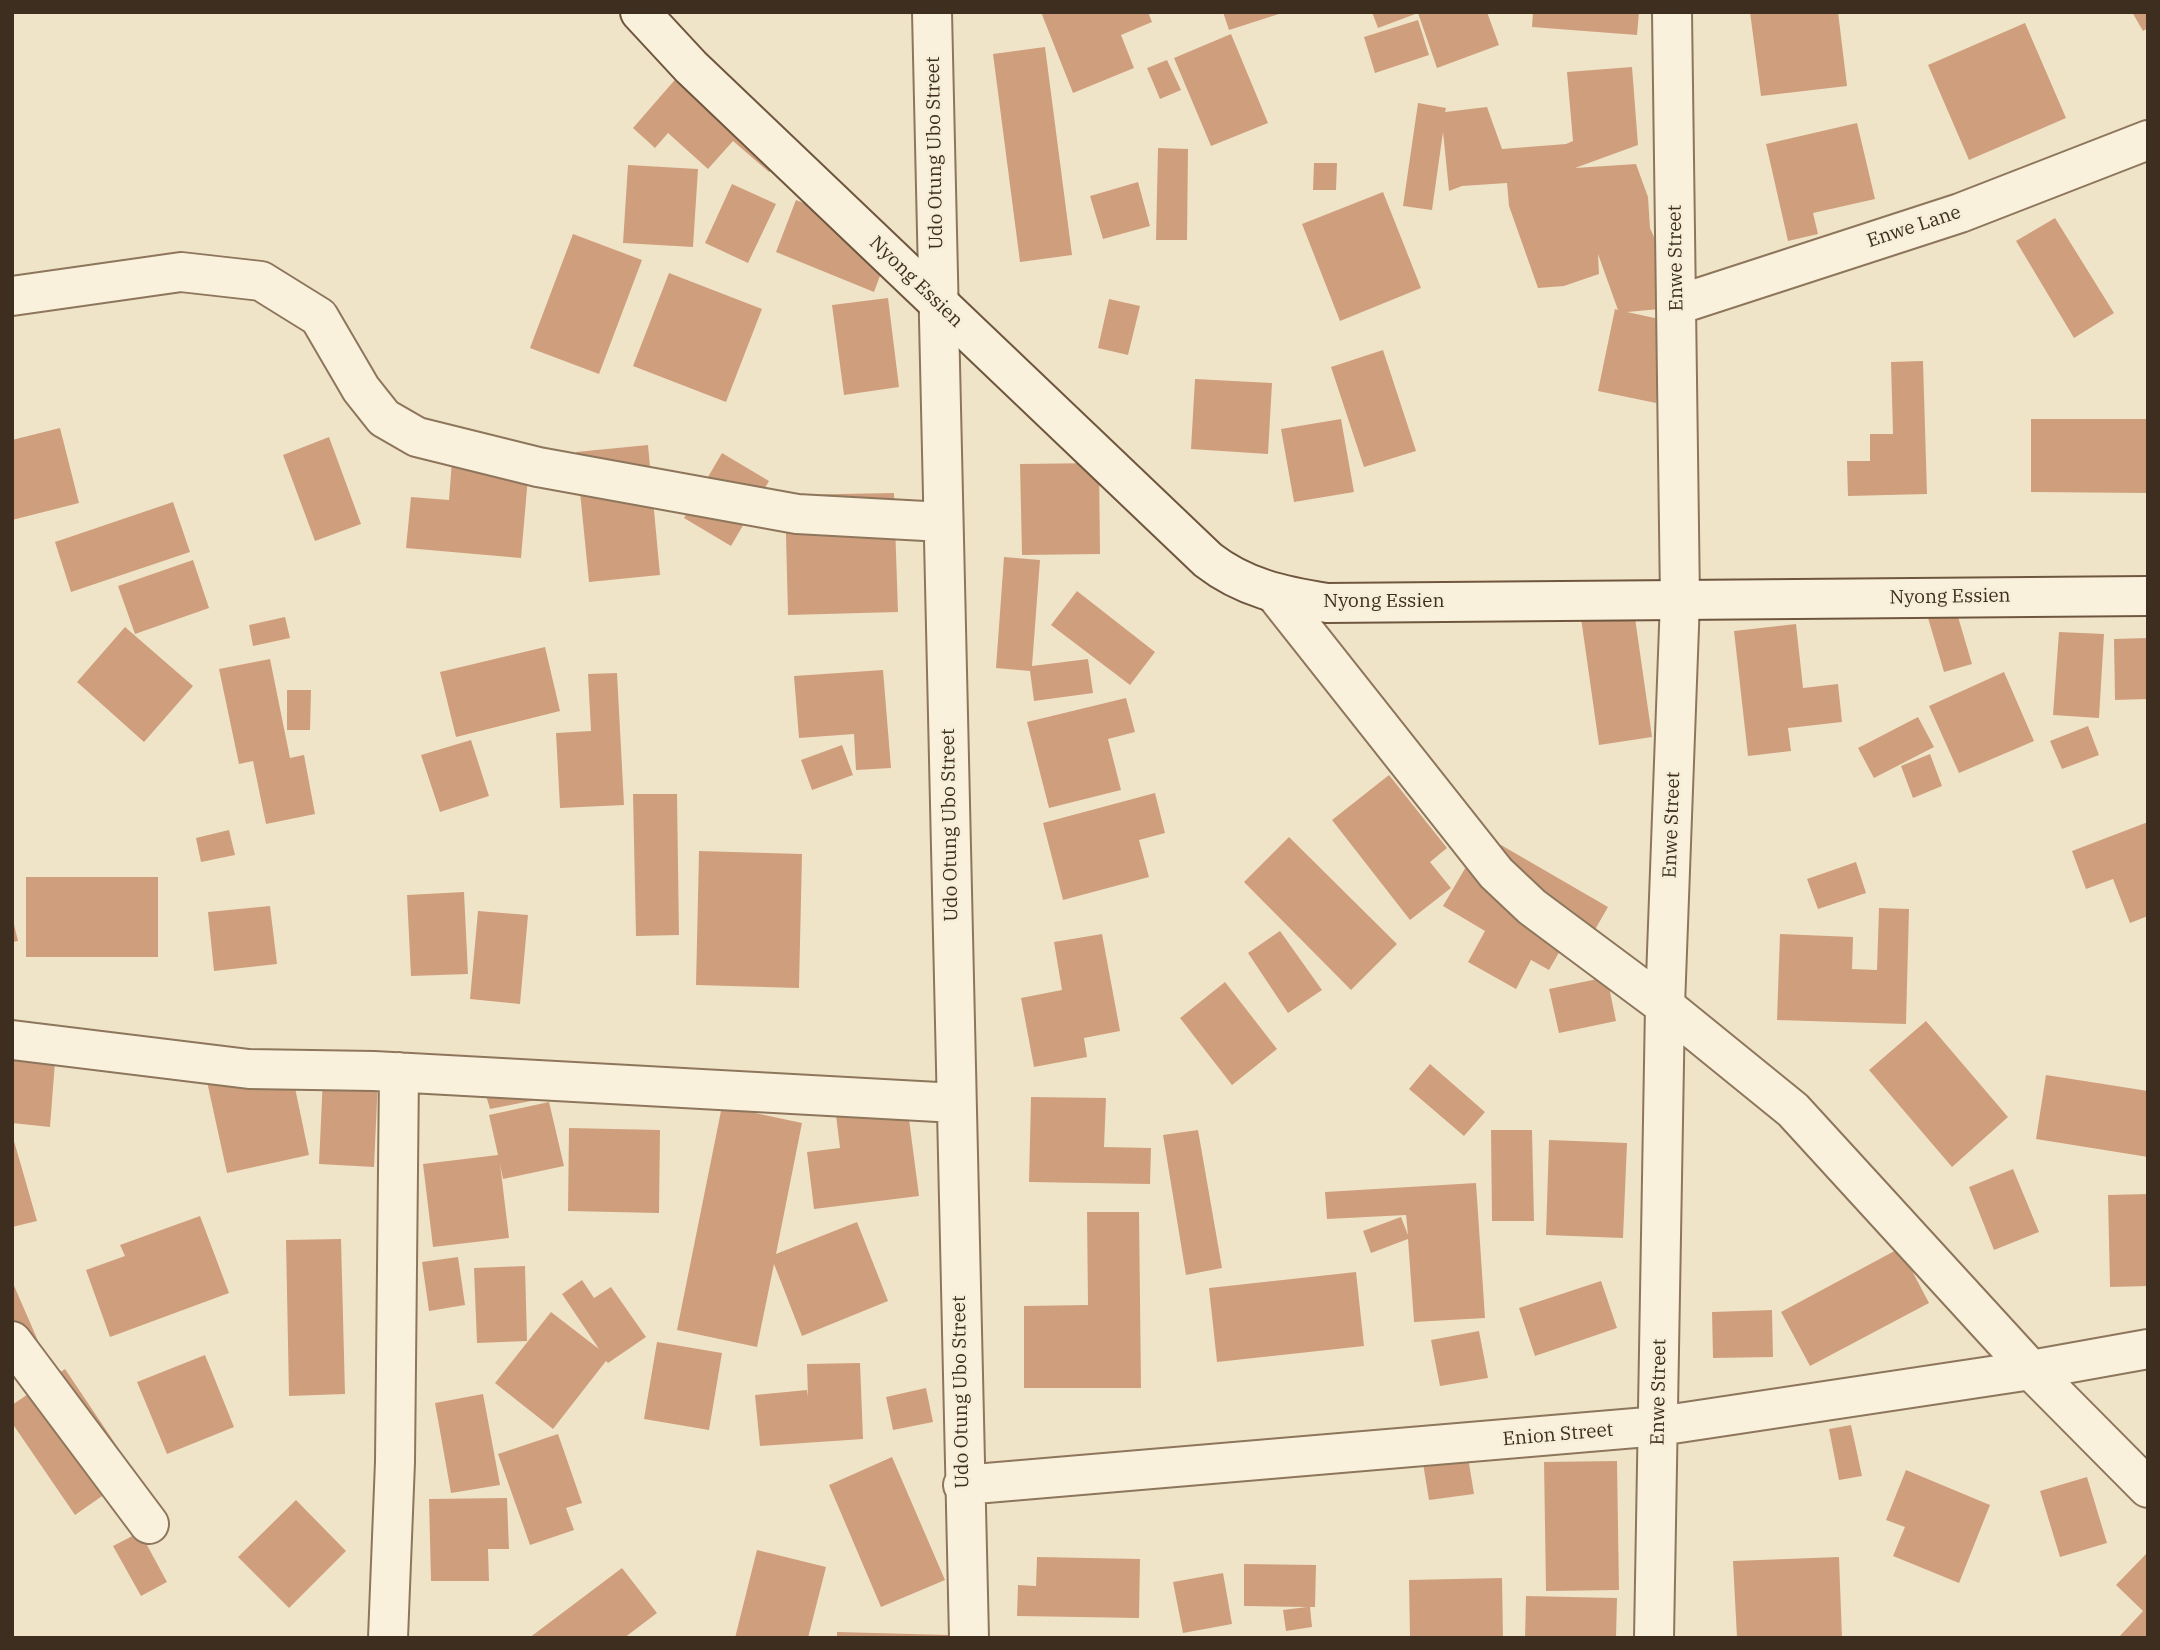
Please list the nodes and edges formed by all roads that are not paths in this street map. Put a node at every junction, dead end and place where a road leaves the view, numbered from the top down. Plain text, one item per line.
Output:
1 (640, 12) edge
2 (932, 12) edge
3 (1672, 12) edge
4 (2148, 140) edge
5 (12, 296) edge
6 (937, 303) junction
7 (1677, 305) junction
8 (943, 522) junction
9 (1276, 595) junction
10 (2148, 596) edge
11 (1681, 600) junction
12 (1665, 1006) junction
13 (12, 1040) edge
14 (399, 1072) junction
15 (956, 1104) junction
16 (12, 1341) edge
17 (2148, 1349) edge
18 (2031, 1370) junction
19 (1658, 1426) junction
20 (963, 1485) junction
21 (2148, 1488) edge
22 (149, 1524) dead end
23 (388, 1638) edge
24 (969, 1638) edge
25 (1654, 1638) edge

1 - 6 street, Nyong Essien
2 - 6 street, Udo Otung Ubo Street
3 - 7 street, Enwe Street
4 - 7 street, Enwe Lane
5 - 8 street
6 - 8 street, Udo Otung Ubo Street
6 - 9 street, Nyong Essien
7 - 11 street, Enwe Street
8 - 15 street, Udo Otung Ubo Street
9 - 11 street, Nyong Essien
9 - 12 street
10 - 11 street, Nyong Essien
11 - 12 street, Enwe Street
12 - 18 street
12 - 19 street, Enwe Street
13 - 14 street
14 - 15 street
14 - 23 street
15 - 20 street, Udo Otung Ubo Street
16 - 22 street
17 - 18 street, Enion Street
18 - 19 street, Enion Street
18 - 21 street
19 - 20 street, Enion Street
19 - 25 street, Enwe Street
20 - 24 street, Udo Otung Ubo Street

